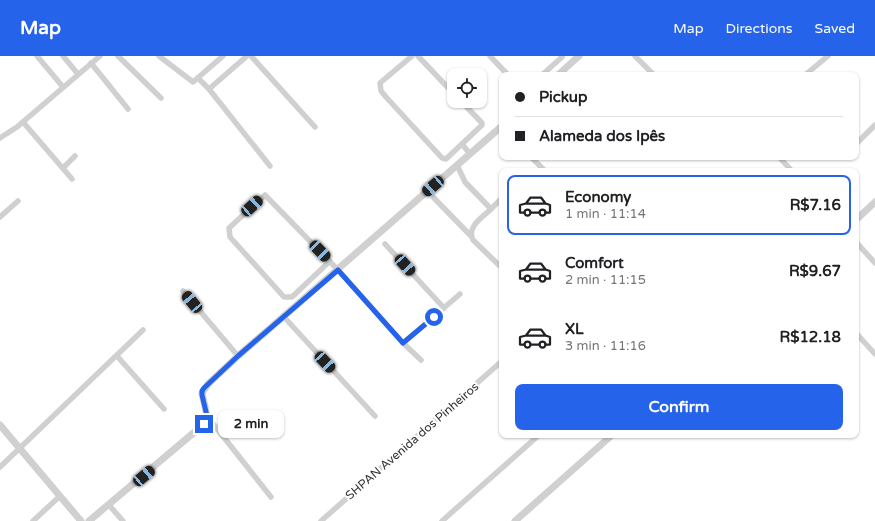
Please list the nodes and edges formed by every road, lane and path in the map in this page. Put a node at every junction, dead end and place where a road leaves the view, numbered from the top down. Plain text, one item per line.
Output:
1 (37, 56) edge
2 (64, 56) edge
3 (100, 56) edge
4 (118, 56) edge
5 (159, 56) edge
6 (222, 56) edge
7 (247, 56) edge
8 (251, 56) edge
9 (412, 56) edge
10 (418, 56) edge
11 (490, 56) edge
12 (560, 56) edge
13 (579, 56) edge
14 (635, 56) edge
15 (828, 56) edge
16 (91, 63) junction
17 (505, 72) edge
18 (546, 72) edge
19 (561, 72) edge
20 (651, 72) edge
21 (809, 72) edge
22 (78, 74) junction
23 (198, 78) junction
24 (63, 87) junction
25 (447, 87) edge
26 (209, 89) junction
27 (161, 98) dead end
28 (468, 108) edge
29 (128, 109) dead end
30 (23, 122) junction
31 (875, 125) edge
32 (315, 127) dead end
33 (499, 129) edge
34 (0, 138) edge
35 (859, 141) edge
36 (462, 144) junction
37 (470, 154) junction
38 (75, 156) dead end
39 (534, 160) edge
40 (782, 160) edge
41 (457, 165) junction
42 (270, 166) dead end
43 (63, 168) junction
44 (542, 168) edge
45 (789, 168) edge
46 (72, 179) dead end
47 (434, 198) dead end
48 (18, 201) dead end
49 (499, 201) edge
50 (873, 207) edge
51 (491, 209) junction
52 (0, 217) edge
53 (859, 218) edge
54 (470, 235) junction
55 (385, 244) dead end
56 (859, 245) edge
57 (330, 261) junction
58 (875, 263) edge
59 (499, 265) edge
60 (338, 270) junction
61 (183, 291) dead end
62 (460, 294) dead end
63 (444, 308) junction
64 (284, 317) junction
65 (143, 330) dead end
66 (859, 336) edge
67 (403, 343) junction
68 (875, 354) edge
69 (117, 356) junction
70 (238, 356) junction
71 (421, 360) dead end
72 (499, 364) edge
73 (164, 409) dead end
74 (207, 416) junction
75 (375, 416) dead end
76 (0, 425) edge
77 (536, 438) edge
78 (609, 438) edge
79 (20, 449) junction
80 (0, 467) edge
81 (60, 496) junction
82 (271, 497) dead end
83 (109, 505) junction
84 (33, 521) edge
85 (81, 521) edge
86 (89, 521) edge
87 (123, 521) edge
88 (321, 521) edge
89 (442, 521) edge
90 (515, 521) edge

1 - 24 street
2 - 22 street
3 - 16 street
4 - 27 street
5 - 23 street
6 - 23 street
7 - 26 street
8 - 32 street
9 - 36 street
10 - 25 street
11 - 17 street
12 - 18 street
13 - 19 street
14 - 20 street
15 - 21 street
16 - 22 street
16 - 29 street
22 - 24 street
23 - 26 street
24 - 30 street
26 - 42 street
28 - 36 street
30 - 34 street
30 - 43 street
31 - 35 street
33 - 37 street
36 - 37 street
37 - 41 street
38 - 43 street
39 - 44 street
40 - 45 street
41 - 51 street
41 - 60 street
43 - 46 street
47 - 54 street
48 - 52 street
49 - 51 street
50 - 53 street
51 - 54 street
54 - 59 street
55 - 63 street
56 - 58 street
57 - 57 street
57 - 60 street
60 - 64 street
60 - 67 street
61 - 70 street
62 - 63 street
63 - 67 street
64 - 70 street
64 - 75 street
65 - 69 street
66 - 68 street
67 - 71 street
69 - 73 street
69 - 79 street
70 - 74 street
72 - 88 street, SHPAN Avenida dos Pinheiros
74 - 82 street
74 - 83 street
76 - 79 street
77 - 89 street
78 - 90 street
79 - 80 street
79 - 81 street
81 - 84 street
81 - 85 street
83 - 86 street
83 - 87 street

